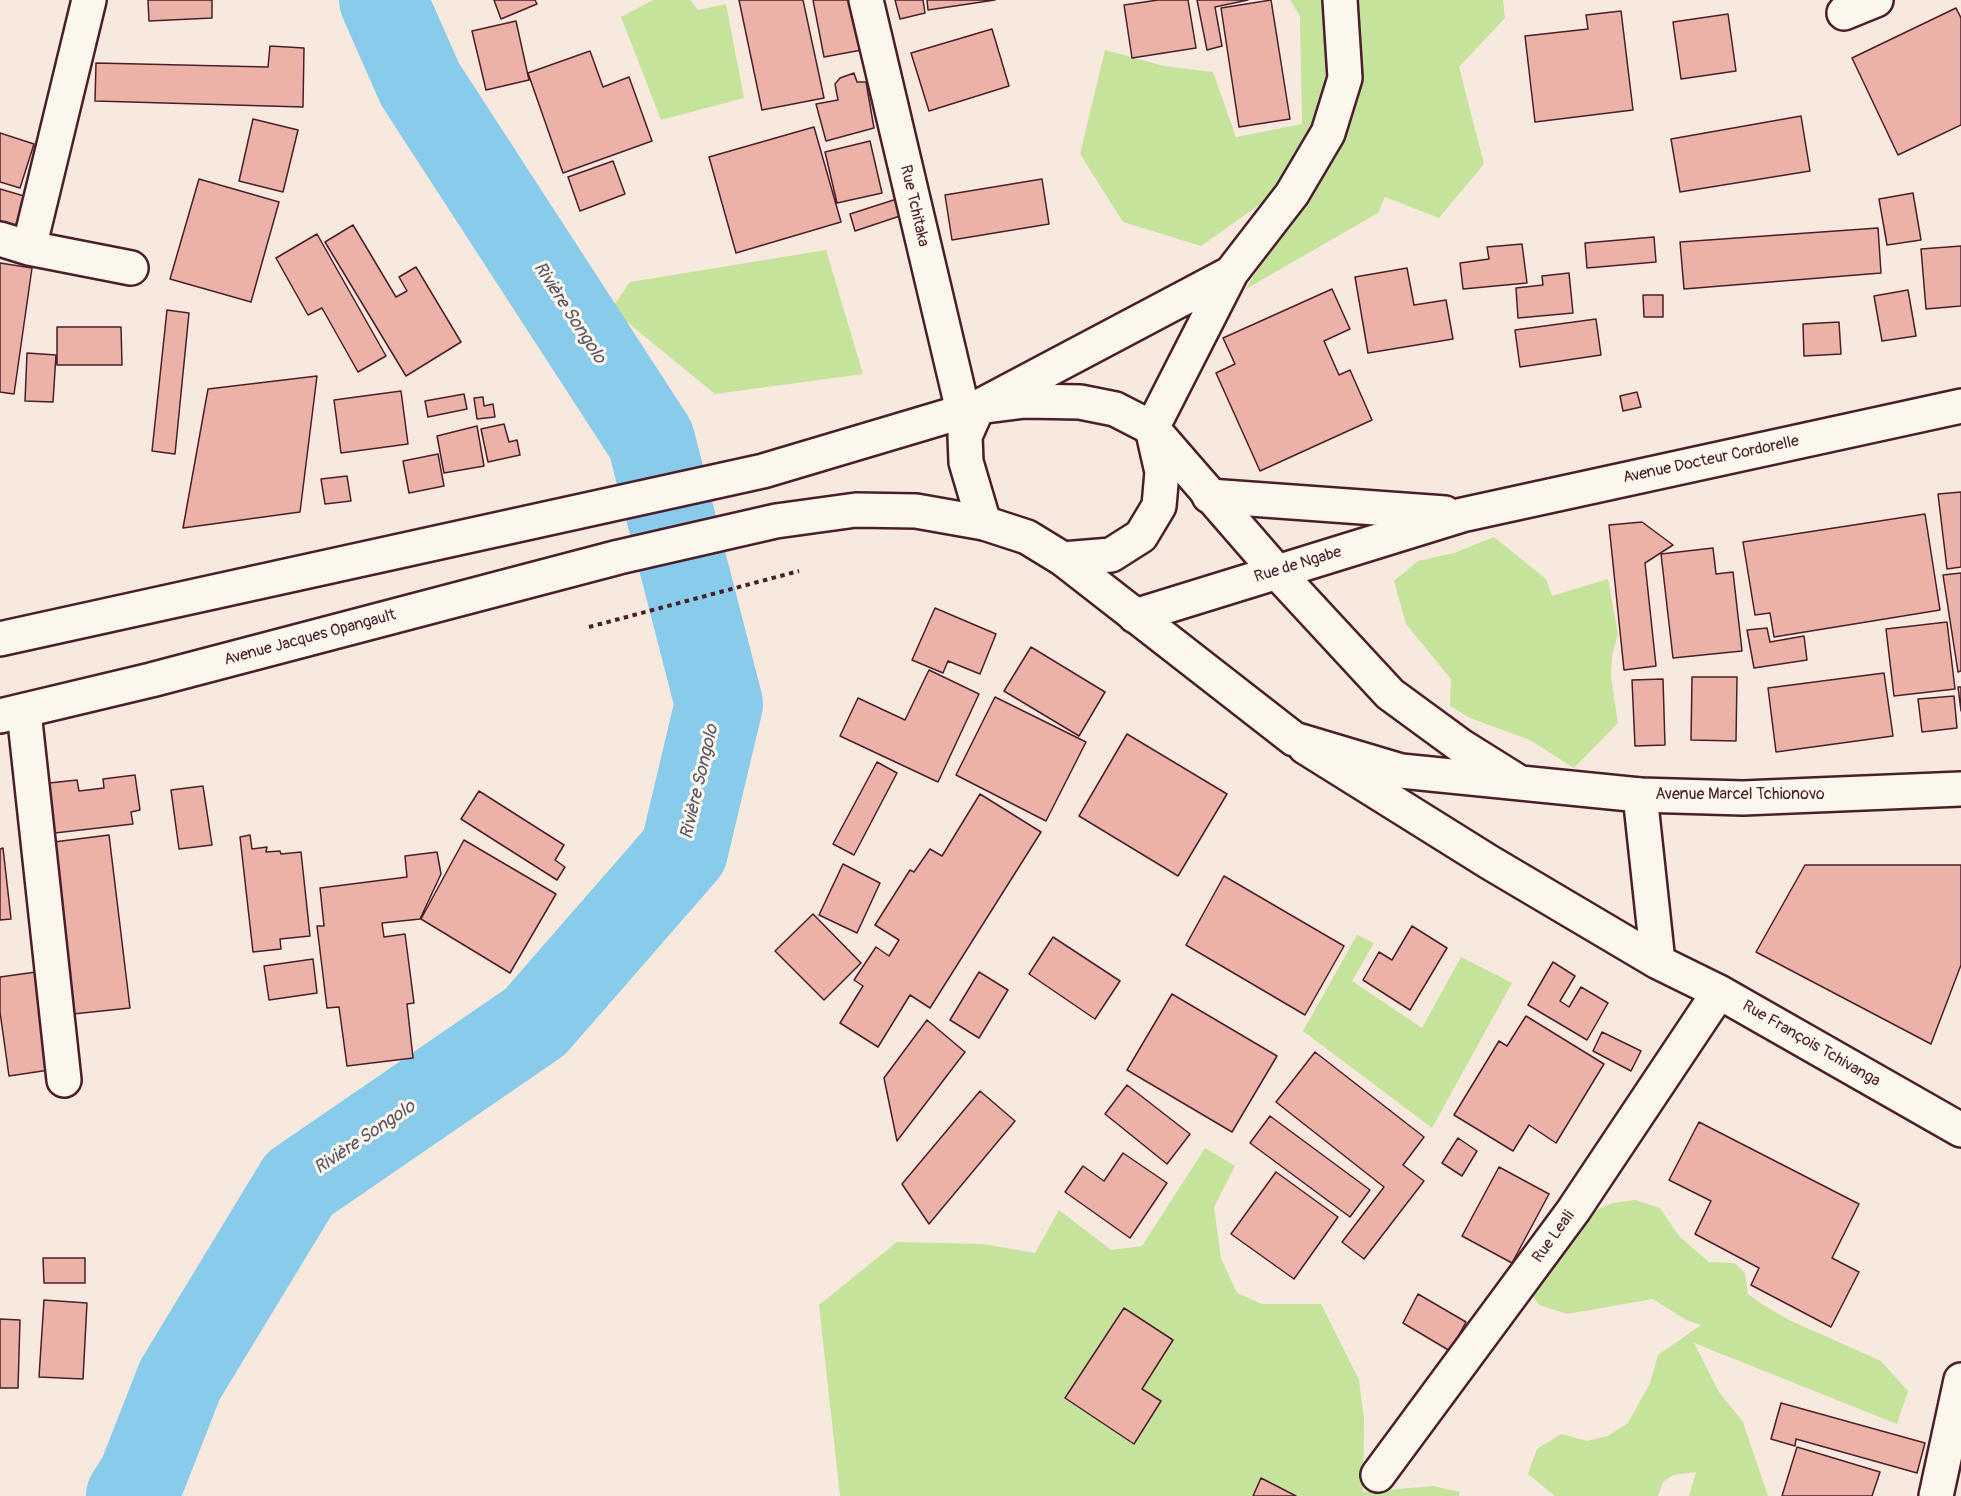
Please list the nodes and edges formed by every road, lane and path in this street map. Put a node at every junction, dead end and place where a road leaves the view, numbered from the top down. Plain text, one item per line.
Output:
1 (89, 0) edge
2 (866, 0) edge
3 (1340, 0) edge
4 (1876, 0) edge
5 (1844, 13) dead end
6 (14, 243) edge
7 (131, 268) dead end
8 (1230, 273) junction
9 (1961, 406) edge
10 (970, 409) junction
11 (1152, 428) junction
12 (1209, 496) junction
13 (1462, 514) junction
14 (984, 523) junction
15 (1063, 559) junction
16 (799, 571) dead end
17 (1277, 572) junction
18 (1135, 616) junction
19 (589, 627) dead end
20 (0, 639) edge
21 (12, 714) edge
22 (1294, 739) junction
23 (1519, 782) junction
24 (1961, 789) edge
25 (1640, 795) junction
26 (1658, 962) junction
27 (1719, 992) junction
28 (64, 1080) dead end
29 (1961, 1130) edge
30 (1961, 1380) edge
31 (1378, 1475) dead end
32 (1936, 1496) edge

1 - 6 main road
2 - 10 main road, Rue Tchitaka
3 - 8 main road
4 - 5 main road
6 - 7 main road
8 - 10 main road
8 - 11 main road
9 - 13 main road, Avenue Docteur Cordorelle
10 - 11 main road
10 - 14 main road
10 - 20 main road
11 - 12 main road
11 - 15 main road
12 - 13 main road
12 - 17 main road
13 - 17 main road, Rue de Ngabe
14 - 15 main road
14 - 21 main road, Avenue Jacques Opangault
15 - 18 main road, Rue François Tchivanga
16 - 19 path
17 - 18 main road, Rue de Ngabe
17 - 23 main road
18 - 22 main road, Rue François Tchivanga
21 - 28 main road
22 - 23 main road, Avenue Marcel Tchionovo
22 - 26 main road, Rue François Tchivanga
23 - 25 main road, Avenue Marcel Tchionovo
24 - 25 main road, Avenue Marcel Tchionovo
25 - 26 main road
26 - 27 main road, Rue François Tchivanga
27 - 29 main road, Rue François Tchivanga
27 - 31 main road, Rue Leali
30 - 32 main road

